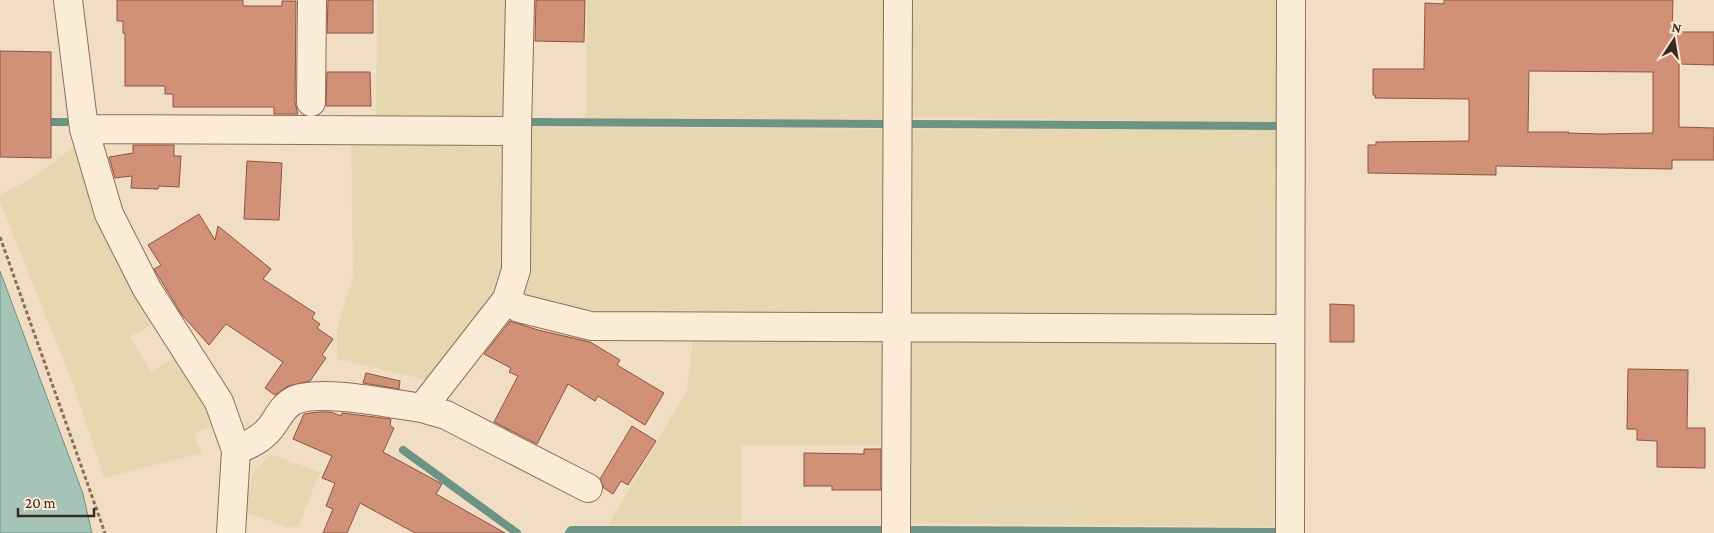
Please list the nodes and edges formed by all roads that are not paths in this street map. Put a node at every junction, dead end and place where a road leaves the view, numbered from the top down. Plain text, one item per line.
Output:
1 (68, 0) edge
2 (312, 0) edge
3 (520, 0) edge
4 (898, 0) edge
5 (1291, 0) edge
6 (311, 102) dead end
7 (84, 129) junction
8 (517, 131) junction
9 (507, 299) junction
10 (897, 326) junction
11 (1290, 329) junction
12 (422, 408) junction
13 (236, 450) junction
14 (588, 488) dead end
15 (238, 530) edge
16 (896, 533) edge
17 (1290, 533) edge

1 - 7 street
2 - 6 street
3 - 8 street
4 - 10 street
5 - 11 street
7 - 8 street
7 - 13 street
8 - 9 street
9 - 10 street
9 - 12 street
10 - 11 street
10 - 16 street
11 - 17 street
12 - 13 street
12 - 14 street
13 - 15 street

